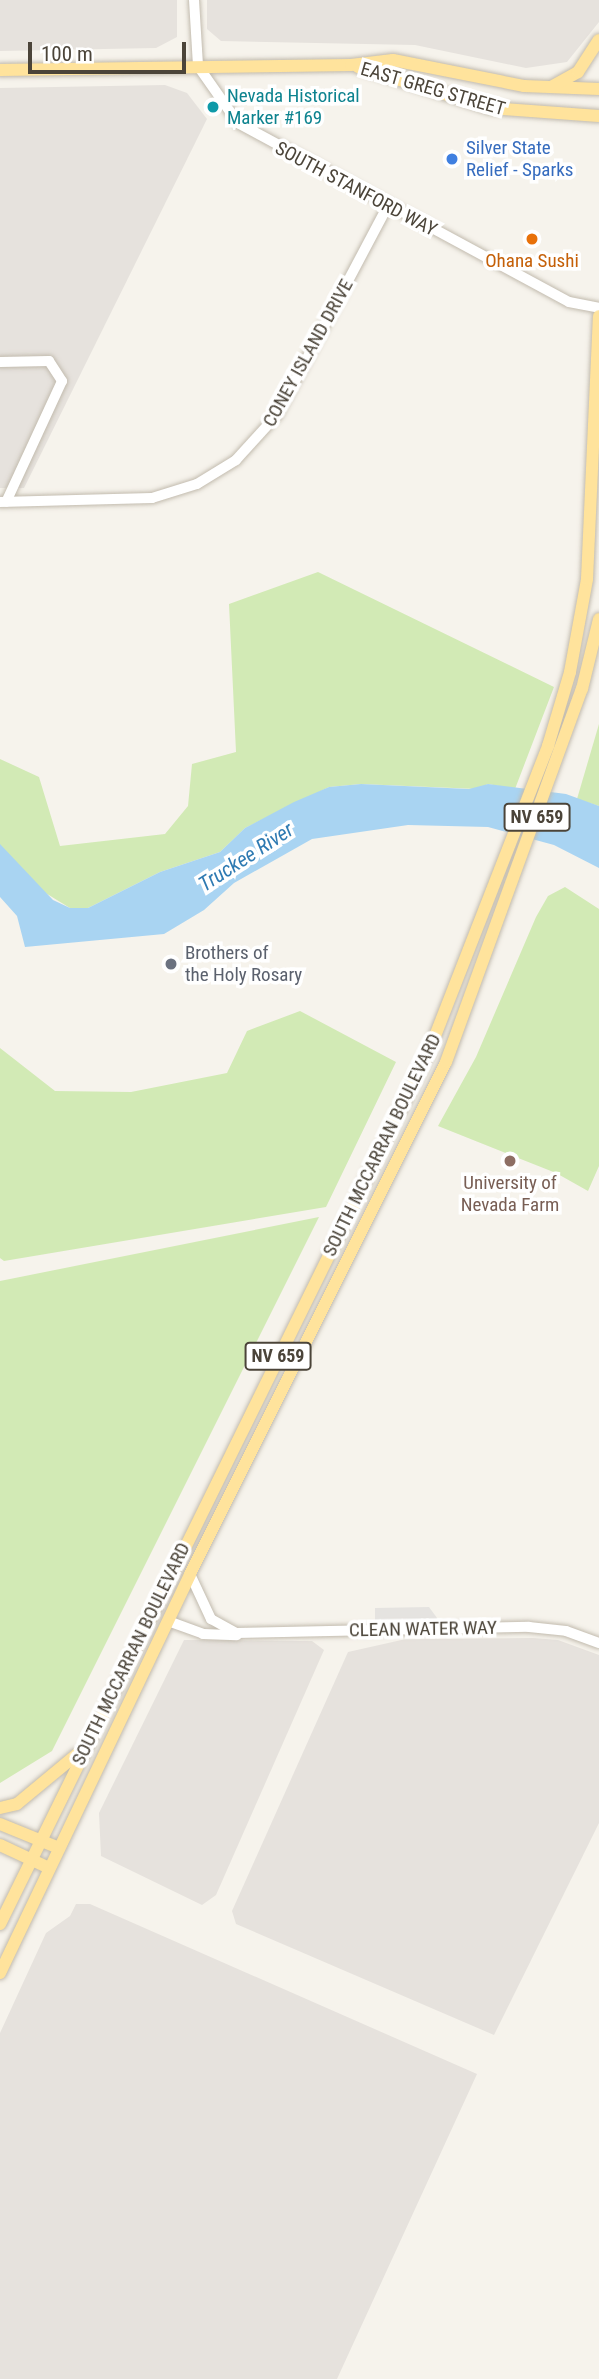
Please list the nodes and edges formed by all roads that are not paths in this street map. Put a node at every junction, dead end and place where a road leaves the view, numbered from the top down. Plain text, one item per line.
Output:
1 (194, 0) edge
2 (599, 40) edge
3 (351, 65) junction
4 (198, 66) junction
5 (0, 70) edge
6 (551, 87) junction
7 (599, 89) edge
8 (599, 116) edge
9 (387, 207) junction
10 (599, 308) edge
11 (599, 316) edge
12 (0, 362) edge
13 (3, 502) edge
14 (599, 619) edge
15 (396, 1118) junction
16 (415, 1127) junction
17 (190, 1574) junction
18 (168, 1621) junction
19 (244, 1633) junction
20 (599, 1643) edge
21 (86, 1745) junction
22 (0, 1808) edge
23 (0, 1824) edge
24 (39, 1841) junction
25 (0, 1844) edge
26 (59, 1848) junction
27 (30, 1860) junction
28 (49, 1868) junction
29 (0, 1924) edge
30 (0, 1973) edge

1 - 4 street, SOUTH STANFORD WAY
2 - 6 main road
3 - 4 main road, EAST GREG STREET
3 - 6 main road, EAST GREG STREET
3 - 8 main road, EAST GREG STREET
4 - 5 main road, EAST GREG STREET
4 - 9 street, SOUTH STANFORD WAY
6 - 7 main road, EAST GREG STREET
9 - 10 street, SOUTH STANFORD WAY
9 - 13 street, CONEY ISLAND DRIVE
11 - 15 main road, SOUTH MCCARRAN BOULEVARD / NV 659
12 - 13 street
14 - 16 main road, SOUTH MCCARRAN BOULEVARD / NV 659
15 - 16 main road
15 - 21 main road, SOUTH MCCARRAN BOULEVARD / NV 659
16 - 17 main road, SOUTH MCCARRAN BOULEVARD / NV 659
17 - 18 main road, SOUTH MCCARRAN BOULEVARD / NV 659
17 - 19 street, CLEAN WATER WAY
18 - 19 street, CLEAN WATER WAY
18 - 26 main road, SOUTH MCCARRAN BOULEVARD / NV 659
19 - 20 street, CLEAN WATER WAY
21 - 22 main road
21 - 24 main road, SOUTH MCCARRAN BOULEVARD / NV 659
23 - 24 main road
24 - 26 main road
24 - 27 main road, SOUTH MCCARRAN BOULEVARD / NV 659
25 - 27 main road
26 - 28 main road, SOUTH MCCARRAN BOULEVARD / NV 659
27 - 28 main road
27 - 29 main road, SOUTH MCCARRAN BOULEVARD / NV 659
28 - 30 main road, SOUTH MCCARRAN BOULEVARD / NV 659

